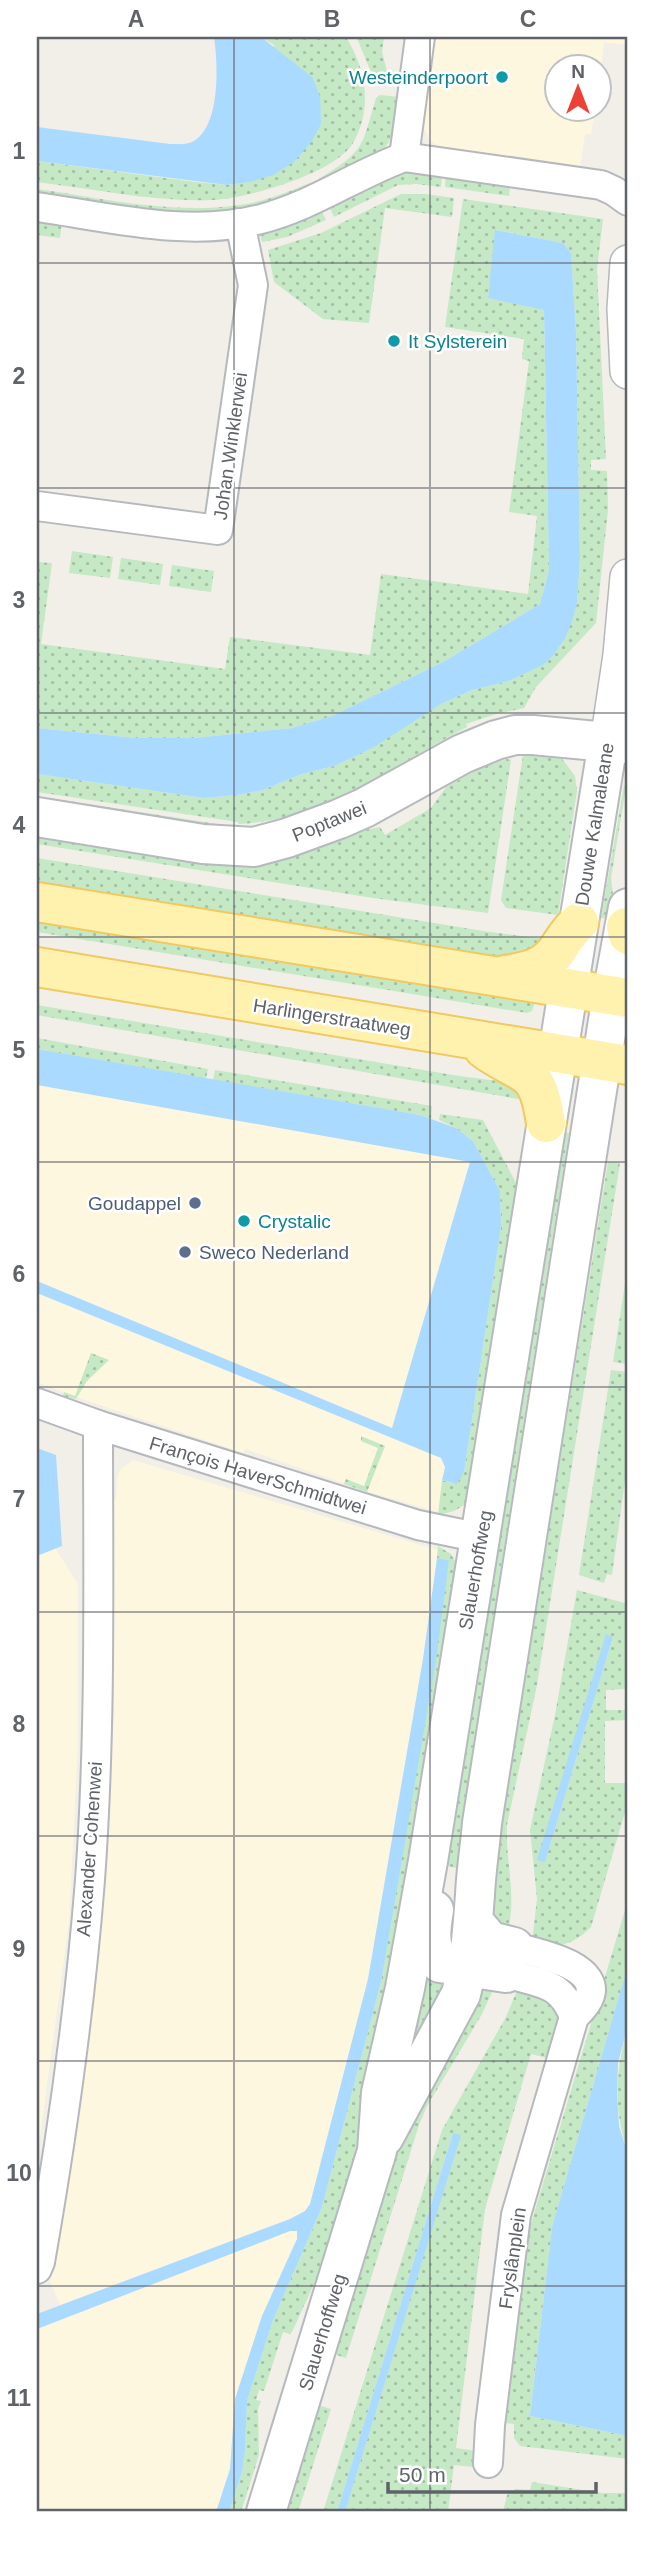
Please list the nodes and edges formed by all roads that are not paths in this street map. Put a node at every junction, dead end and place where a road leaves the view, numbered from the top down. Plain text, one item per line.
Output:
1 (420, 37) edge
2 (404, 157) junction
3 (628, 201) edge
4 (37, 207) edge
5 (240, 223) junction
6 (628, 263) edge
7 (628, 370) edge
8 (37, 506) edge
9 (628, 577) edge
10 (618, 743) edge
11 (37, 817) edge
12 (37, 902) edge
13 (579, 922) junction
14 (628, 923) edge
15 (37, 967) edge
16 (500, 976) junction
17 (569, 988) junction
18 (620, 996) edge
19 (471, 1040) junction
20 (556, 1054) junction
21 (615, 1063) edge
22 (546, 1124) junction
23 (37, 1403) edge
24 (98, 1425) junction
25 (481, 1538) junction
26 (428, 1861) junction
27 (474, 1922) junction
28 (510, 1960) junction
29 (468, 1969) junction
30 (377, 2151) junction
31 (37, 2269) edge
32 (488, 2463) dead end
33 (265, 2512) edge

1 - 2 street
2 - 3 street
2 - 5 street
4 - 5 street
5 - 8 street, Johan Winklerwei
6 - 7 street
9 - 10 street, Douwe Kalmaleane
10 - 11 main road, Poptawei
10 - 13 main road, Douwe Kalmaleane
12 - 16 main road
13 - 16 main road
13 - 17 main road, Douwe Kalmaleane
14 - 18 main road
15 - 19 main road, Harlingerstraatweg
16 - 17 main road
17 - 18 main road
17 - 20 main road, Slauerhoffweg
18 - 21 main road
19 - 20 main road, Harlingerstraatweg
19 - 22 main road
20 - 21 main road, Harlingerstraatweg
20 - 22 main road, Slauerhoffweg
21 - 27 main road, Slauerhoffweg
22 - 25 main road, Slauerhoffweg
23 - 24 street, François HaverSchmidtwei
24 - 25 street, François HaverSchmidtwei
24 - 31 street, Alexander Cohenwei
25 - 26 main road, Slauerhoffweg
26 - 29 main road
26 - 30 main road, Slauerhoffweg
27 - 28 main road
27 - 29 main road, Slauerhoffweg
28 - 29 main road
28 - 32 street, Fryslânplein
29 - 30 main road, Slauerhoffweg
30 - 33 main road, Slauerhoffweg

